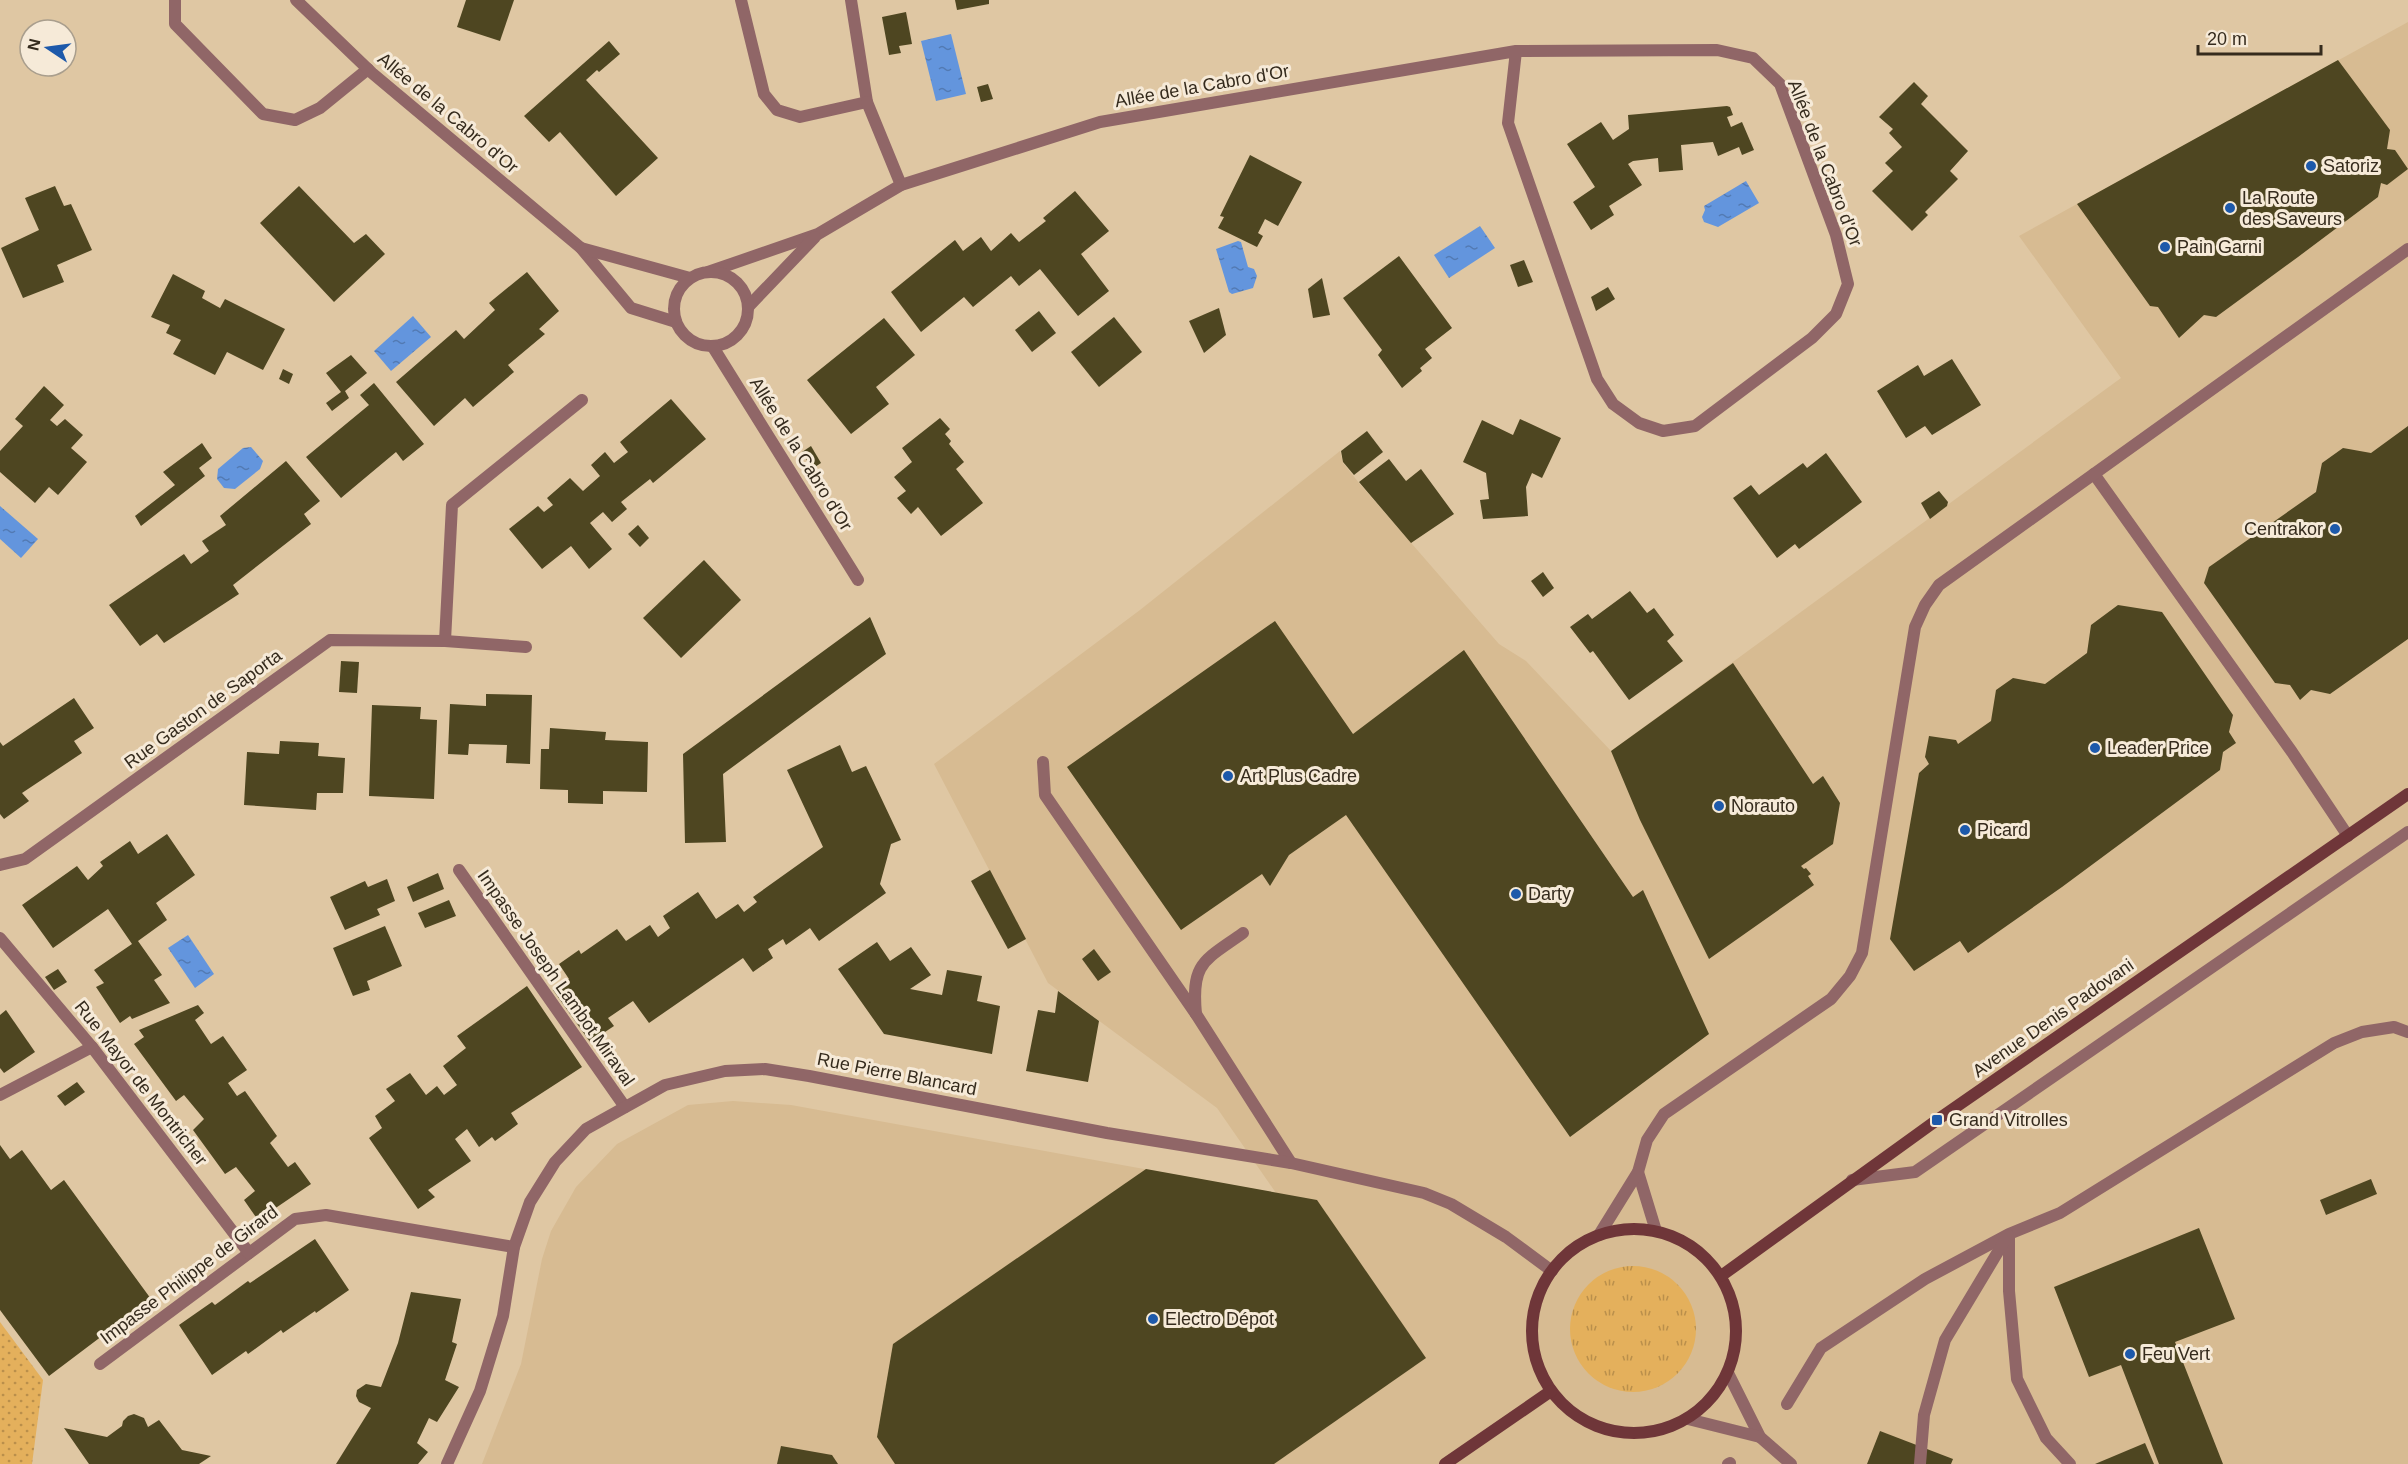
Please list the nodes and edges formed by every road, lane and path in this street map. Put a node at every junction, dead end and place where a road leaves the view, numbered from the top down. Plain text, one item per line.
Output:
1 (175, 0) edge
2 (296, 0) edge
3 (741, 0) edge
4 (851, 0) edge
5 (1516, 51) junction
6 (368, 69) junction
7 (867, 102) junction
8 (901, 185) junction
9 (818, 234) junction
10 (581, 248) junction
11 (2408, 249) edge
12 (708, 272) junction
13 (690, 278) junction
14 (748, 307) junction
15 (676, 322) junction
16 (713, 347) junction
17 (582, 400) dead end
18 (2094, 474) junction
19 (858, 580) dead end
20 (445, 641) junction
21 (526, 647) dead end
22 (1043, 762) dead end
23 (2408, 794) edge
24 (2408, 832) edge
25 (2348, 836) junction
26 (0, 865) edge
27 (459, 870) dead end
28 (1243, 933) dead end
29 (0, 938) edge
30 (1196, 1014) junction
31 (2408, 1032) edge
32 (92, 1047) junction
33 (0, 1095) edge
34 (625, 1107) junction
35 (1291, 1164) junction
36 (1638, 1172) junction
37 (1852, 1180) junction
38 (1656, 1231) junction
39 (2009, 1234) junction
40 (1599, 1235) junction
41 (514, 1246) junction
42 (249, 1253) junction
43 (1552, 1271) junction
44 (1721, 1276) junction
45 (100, 1364) dead end
46 (1728, 1373) junction
47 (1551, 1391) junction
48 (1787, 1404) dead end
49 (1688, 1419) junction
50 (1760, 1437) junction
51 (447, 1464) edge
52 (1445, 1464) edge
53 (1791, 1464) edge
54 (1920, 1464) edge
55 (2070, 1464) edge

1 - 6 street
2 - 6 street, Allée de la Cabro d'Or
3 - 7 street
4 - 7 street
5 - 5 street, Allée de la Cabro d'Or
5 - 8 street, Allée de la Cabro d'Or
6 - 10 street, Allée de la Cabro d'Or
7 - 8 street
8 - 9 street, Allée de la Cabro d'Or
9 - 12 street, Allée de la Cabro d'Or
9 - 14 street, Allée de la Cabro d'Or
10 - 13 street, Allée de la Cabro d'Or
10 - 15 street, Allée de la Cabro d'Or
11 - 18 street
12 - 13 street
12 - 14 street
13 - 15 street
14 - 16 street
15 - 16 street
16 - 19 street, Allée de la Cabro d'Or
17 - 20 street
18 - 25 street
18 - 36 street
20 - 21 street, Rue Gaston de Saporta
20 - 26 street, Rue Gaston de Saporta
22 - 30 street
23 - 25 main road, Avenue Denis Padovani
24 - 37 street
25 - 37 main road, Avenue Denis Padovani
27 - 34 street, Impasse Joseph Lambot Miraval
28 - 30 street
29 - 32 street, Rue Mayor de Montricher
30 - 35 street
31 - 39 street
32 - 33 street
32 - 42 street, Rue Mayor de Montricher
34 - 35 street, Rue Pierre Blancard
34 - 41 street, Rue Pierre Blancard
35 - 43 street, Rue Pierre Blancard
36 - 38 street
36 - 40 street
37 - 44 main road, Avenue Denis Padovani
38 - 40 main road
38 - 44 main road
39 - 48 street
39 - 54 street
39 - 55 street
40 - 43 main road
41 - 42 street, Impasse Philippe de Girard
41 - 51 street, Rue Pierre Blancard
42 - 45 street, Impasse Philippe de Girard
43 - 47 main road
44 - 46 main road
46 - 49 main road
46 - 50 street
47 - 49 main road
47 - 52 main road
49 - 50 street
50 - 53 street

